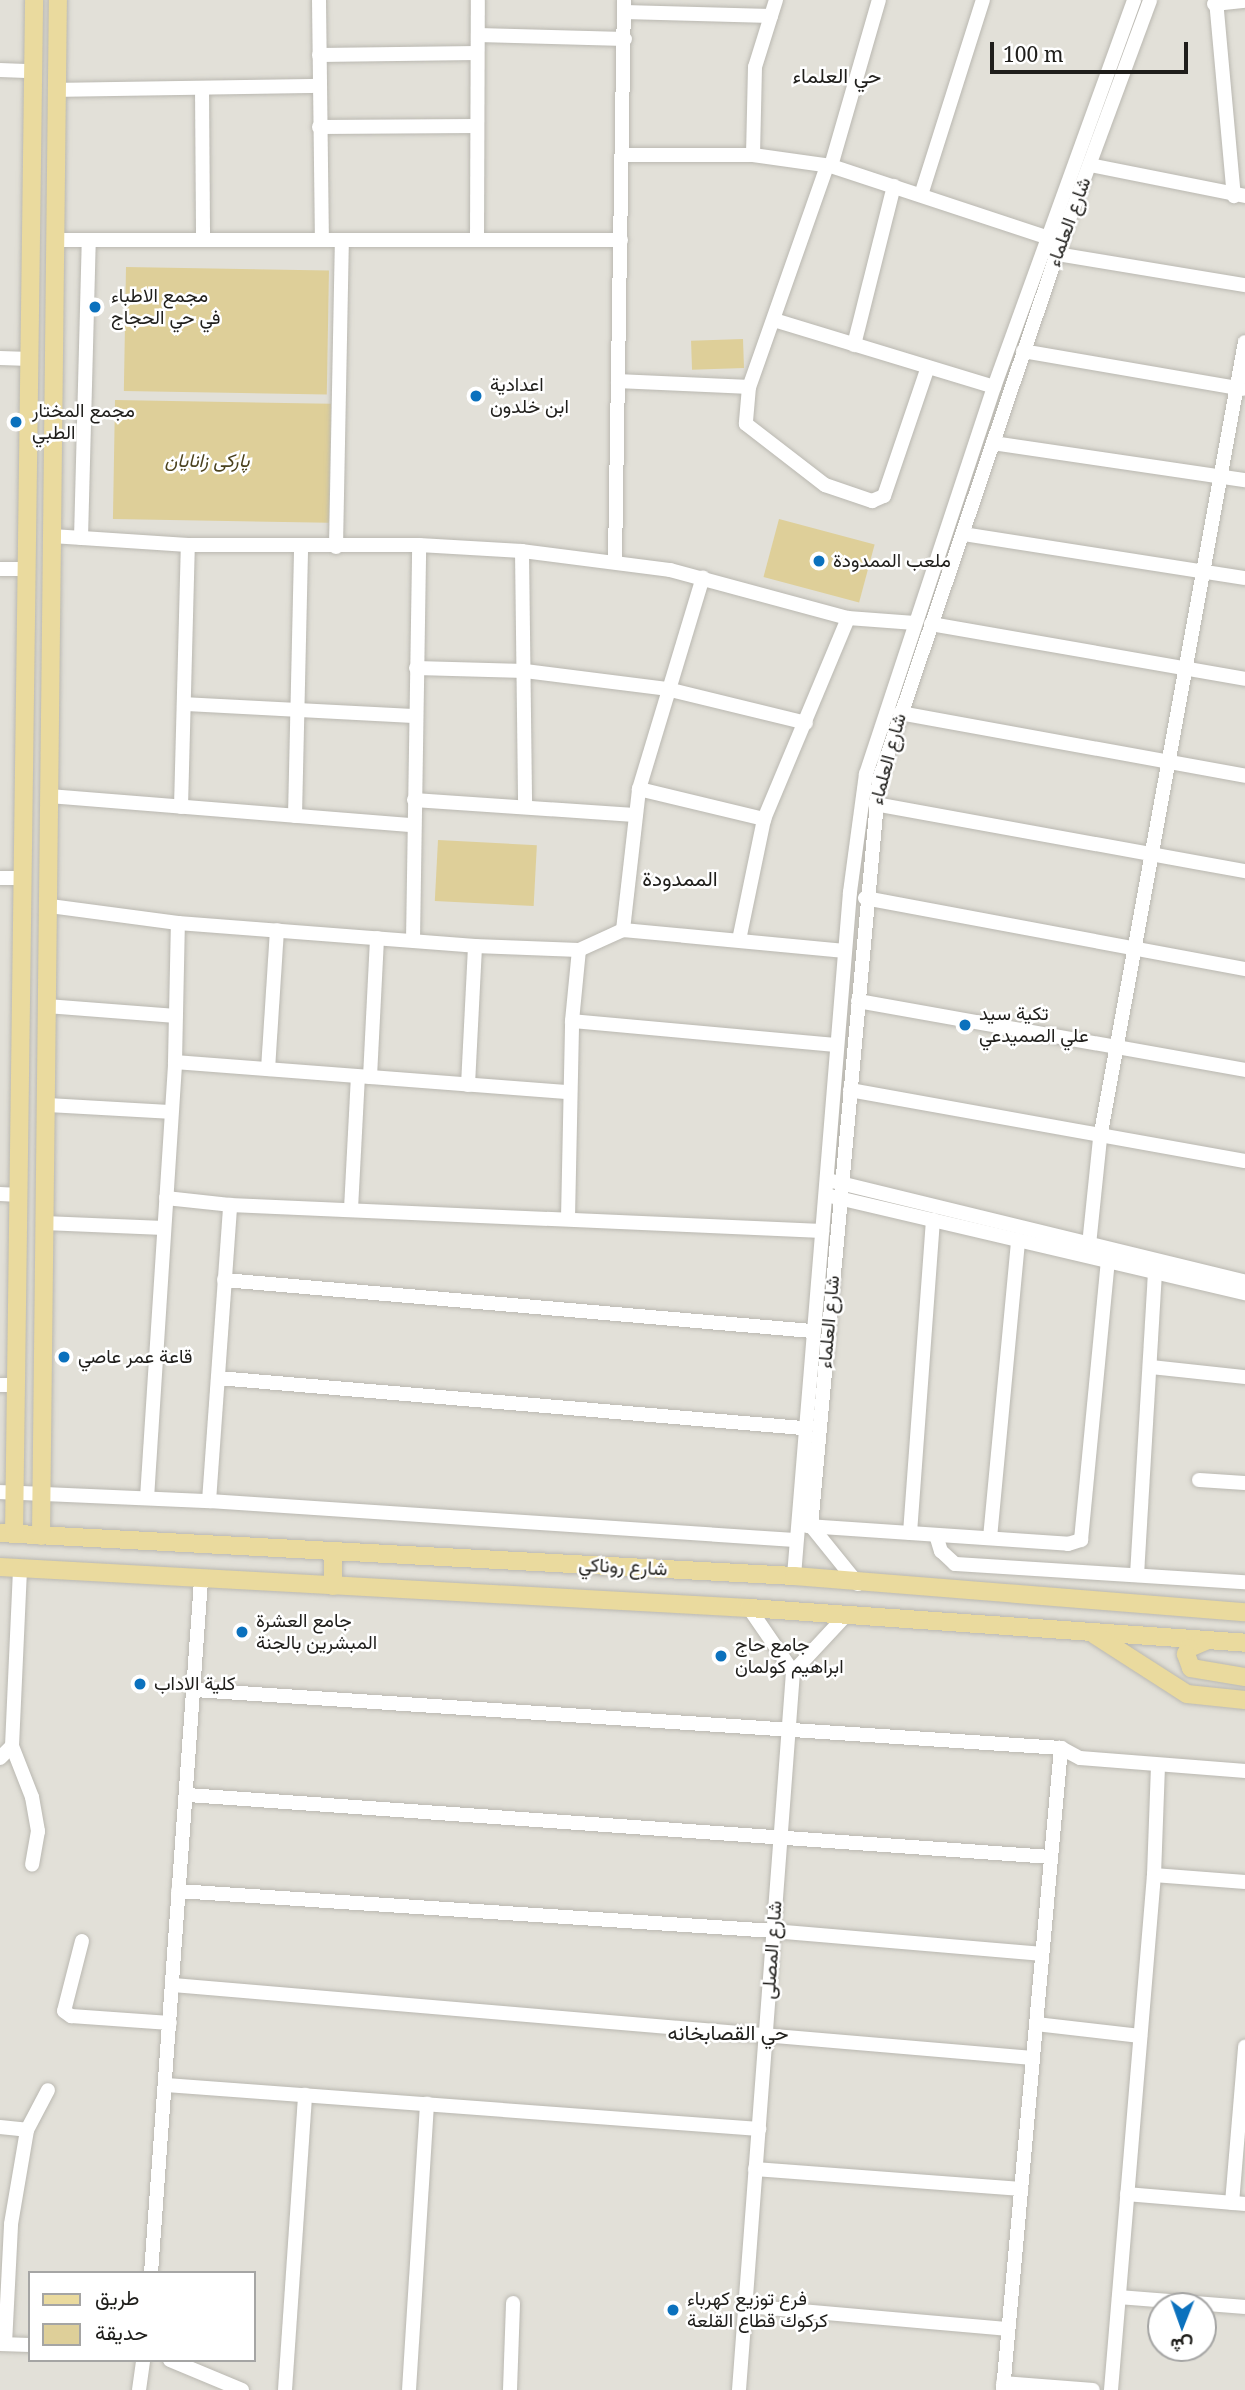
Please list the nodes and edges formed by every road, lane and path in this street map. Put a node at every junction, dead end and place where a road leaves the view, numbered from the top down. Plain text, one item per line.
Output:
1 (34, 0) edge
2 (58, 0) edge
3 (319, 0) edge
4 (478, 0) edge
5 (776, 0) edge
6 (879, 0) edge
7 (983, 0) edge
8 (1133, 0) edge
9 (1150, 0) edge
10 (1245, 1) edge
11 (1215, 2) edge
12 (624, 6) edge
13 (771, 16) junction
14 (478, 35) junction
15 (625, 39) junction
16 (477, 53) junction
17 (319, 55) junction
18 (0, 70) edge
19 (33, 71) junction
20 (319, 86) junction
21 (202, 88) junction
22 (57, 90) junction
23 (477, 126) junction
24 (319, 127) junction
25 (625, 155) junction
26 (753, 155) junction
27 (1090, 165) junction
28 (829, 166) junction
29 (894, 186) junction
30 (921, 195) junction
31 (1240, 196) edge
32 (1046, 237) junction
33 (59, 240) junction
34 (89, 240) junction
35 (203, 240) junction
36 (322, 240) junction
37 (342, 240) junction
38 (477, 240) junction
39 (621, 240) junction
40 (1057, 254) junction
41 (1245, 285) edge
42 (774, 320) junction
43 (1245, 342) edge
44 (854, 345) junction
45 (1023, 351) junction
46 (0, 358) edge
47 (30, 359) junction
48 (928, 367) junction
49 (618, 381) junction
50 (749, 387) junction
51 (994, 387) junction
52 (1241, 389) edge
53 (29, 416) junction
54 (54, 416) junction
55 (993, 443) junction
56 (1221, 475) junction
57 (1245, 480) edge
58 (963, 534) junction
59 (52, 537) junction
60 (81, 538) junction
61 (188, 545) junction
62 (419, 545) junction
63 (336, 547) junction
64 (300, 548) junction
65 (522, 551) junction
66 (615, 560) junction
67 (0, 569) edge
68 (26, 569) junction
69 (1203, 571) junction
70 (703, 577) junction
71 (1245, 578) edge
72 (848, 618) junction
73 (915, 623) junction
74 (931, 624) junction
75 (416, 668) junction
76 (1185, 669) junction
77 (524, 671) junction
78 (1245, 679) edge
79 (667, 689) junction
80 (184, 704) junction
81 (298, 710) junction
82 (900, 713) junction
83 (416, 716) junction
84 (806, 723) junction
85 (1168, 762) junction
86 (1245, 776) edge
87 (639, 789) junction
88 (49, 796) junction
89 (414, 800) junction
90 (875, 804) junction
91 (525, 806) junction
92 (181, 807) junction
93 (634, 815) junction
94 (295, 816) junction
95 (764, 819) junction
96 (413, 825) junction
97 (1152, 855) junction
98 (1245, 871) edge
99 (22, 877) junction
100 (0, 878) edge
101 (865, 898) junction
102 (50, 905) junction
103 (178, 923) junction
104 (276, 930) junction
105 (622, 930) junction
106 (377, 938) junction
107 (413, 940) junction
108 (739, 940) junction
109 (475, 946) junction
110 (579, 950) junction
111 (1135, 950) junction
112 (845, 951) junction
113 (1245, 969) edge
114 (858, 1001) junction
115 (47, 1006) junction
116 (176, 1016) junction
117 (572, 1021) junction
118 (1118, 1044) junction
119 (837, 1045) junction
120 (175, 1062) junction
121 (268, 1069) junction
122 (1245, 1070) edge
123 (364, 1077) junction
124 (468, 1086) junction
125 (850, 1090) junction
126 (569, 1092) junction
127 (46, 1105) junction
128 (171, 1112) junction
129 (1100, 1138) junction
130 (1245, 1161) edge
131 (832, 1189) junction
132 (0, 1194) edge
133 (19, 1195) junction
134 (166, 1198) junction
135 (230, 1205) junction
136 (351, 1209) junction
137 (568, 1218) junction
138 (933, 1220) junction
139 (44, 1223) junction
140 (164, 1228) junction
141 (822, 1231) junction
142 (1018, 1240) junction
143 (1088, 1245) junction
144 (1108, 1262) junction
145 (1155, 1272) junction
146 (225, 1280) junction
147 (1245, 1282) edge
148 (1245, 1293) edge
149 (812, 1331) junction
150 (1151, 1367) junction
151 (1245, 1377) edge
152 (218, 1378) junction
153 (8, 1385) edge
154 (803, 1428) junction
155 (1199, 1480) dead end
156 (1245, 1483) edge
157 (7, 1492) edge
158 (42, 1493) junction
159 (147, 1498) junction
160 (209, 1501) junction
161 (801, 1531) junction
162 (910, 1533) junction
163 (7, 1534) edge
164 (936, 1535) junction
165 (41, 1536) junction
166 (990, 1538) junction
167 (333, 1552) junction
168 (0, 1567) edge
169 (20, 1567) junction
170 (1137, 1575) junction
171 (794, 1576) junction
172 (201, 1580) junction
173 (1245, 1582) edge
174 (858, 1584) junction
175 (333, 1587) junction
176 (749, 1608) junction
177 (1245, 1612) edge
178 (847, 1614) junction
179 (1088, 1632) junction
180 (1208, 1640) junction
181 (1245, 1643) edge
182 (793, 1672) junction
183 (1245, 1677) edge
184 (195, 1690) junction
185 (1245, 1700) edge
186 (789, 1732) junction
187 (12, 1746) junction
188 (1061, 1748) junction
189 (0, 1758) edge
190 (1158, 1765) junction
191 (1245, 1771) edge
192 (188, 1795) junction
193 (781, 1837) junction
194 (1051, 1857) junction
195 (32, 1864) dead end
196 (1154, 1875) junction
197 (1245, 1882) edge
198 (178, 1891) junction
199 (774, 1931) junction
200 (82, 1941) dead end
201 (1042, 1954) junction
202 (173, 1985) junction
203 (170, 2023) junction
204 (1036, 2024) junction
205 (1140, 2036) junction
206 (765, 2038) junction
207 (1245, 2048) edge
208 (1033, 2058) junction
209 (166, 2085) junction
210 (48, 2090) dead end
211 (305, 2095) junction
212 (427, 2104) junction
213 (0, 2127) edge
214 (759, 2129) junction
215 (27, 2130) junction
216 (755, 2169) junction
217 (1021, 2189) junction
218 (1127, 2194) junction
219 (1238, 2204) edge
220 (6, 2224) edge
221 (151, 2271) edge
222 (1118, 2297) junction
223 (513, 2303) dead end
224 (745, 2306) junction
225 (1245, 2307) edge
226 (1008, 2329) junction
227 (3, 2344) edge
228 (28, 2345) edge
229 (143, 2362) edge
230 (175, 2362) edge
231 (1003, 2387) edge
232 (139, 2390) edge
233 (243, 2390) edge
234 (285, 2390) edge
235 (409, 2390) edge
236 (510, 2390) edge
237 (739, 2390) edge
238 (1093, 2390) edge
239 (1111, 2390) edge

1 - 19 main road
2 - 22 main road
3 - 17 street
4 - 14 street
5 - 13 street
6 - 28 street
7 - 30 street
8 - 32 street, شارع العلماء
9 - 27 street, شارع العلماء
10 - 11 street
11 - 31 street
12 - 13 street
12 - 15 street
13 - 26 street
14 - 15 street
14 - 16 street
15 - 25 street
16 - 17 street
16 - 23 street
17 - 20 street
18 - 19 street
19 - 47 main road
20 - 21 street
20 - 24 street
21 - 22 street
21 - 35 street
22 - 33 main road
23 - 24 street
23 - 38 street
24 - 36 street
25 - 26 street
25 - 39 street
26 - 28 street
27 - 31 street
27 - 40 street, شارع العلماء
28 - 29 street
28 - 42 street
29 - 30 street
29 - 44 street
30 - 32 street
32 - 51 street, شارع العلماء
33 - 34 street
33 - 54 main road
34 - 35 street
34 - 60 street
35 - 36 street
36 - 37 street
37 - 38 street
37 - 63 street
38 - 39 street
39 - 49 street
40 - 41 street
40 - 45 street, شارع العلماء
42 - 44 street
42 - 50 street
43 - 52 street
44 - 48 street
45 - 52 street
45 - 55 street, شارع العلماء
46 - 47 street
47 - 53 main road
48 - 50 street
48 - 51 street
49 - 50 street
49 - 66 street
51 - 73 street, شارع العلماء
52 - 56 street
53 - 54 main road
53 - 68 main road
54 - 59 main road
55 - 56 street
55 - 58 street, شارع العلماء
56 - 57 street
56 - 69 street
58 - 69 street
58 - 74 street, شارع العلماء
59 - 60 street
59 - 88 main road
60 - 61 street
61 - 64 street
61 - 80 street
62 - 63 street
62 - 65 street
62 - 75 street
63 - 64 street
64 - 81 street
65 - 66 street
65 - 77 street
66 - 70 street
67 - 68 street
68 - 99 main road
69 - 71 street
69 - 76 street
70 - 72 street
70 - 79 street
72 - 73 street
72 - 84 street
73 - 112 street, شارع العلماء
74 - 76 street
74 - 82 street, شارع العلماء
75 - 77 street
75 - 83 street
76 - 78 street
76 - 85 street
77 - 79 street
77 - 91 street
79 - 84 street
79 - 87 street
80 - 81 street
80 - 92 street
81 - 83 street
81 - 94 street
82 - 85 street
82 - 90 street, شارع العلماء
83 - 89 street
84 - 95 street
85 - 86 street
85 - 97 street
87 - 93 street
87 - 95 street
88 - 92 street
88 - 102 main road
89 - 91 street
89 - 96 street
90 - 97 street
90 - 101 street, شارع العلماء
91 - 93 street
92 - 94 street
93 - 105 street
94 - 96 street
95 - 108 street
96 - 107 street
97 - 98 street
97 - 111 street
99 - 100 street
99 - 133 main road
101 - 111 street
101 - 114 street, شارع العلماء
102 - 103 street
102 - 115 main road
103 - 104 street
103 - 116 street
104 - 106 street
104 - 121 street
105 - 108 street
105 - 110 street
106 - 107 street
106 - 123 street
107 - 109 street
108 - 112 street
109 - 110 street
109 - 124 street
110 - 117 street
111 - 113 street
111 - 118 street
112 - 119 street, شارع العلماء
114 - 118 street
114 - 125 street, شارع العلماء
115 - 116 street
115 - 127 main road
116 - 120 street
117 - 119 street
117 - 126 street
118 - 122 street
118 - 129 street
119 - 131 street, شارع العلماء
120 - 121 street
120 - 128 street
121 - 123 street
123 - 124 street
123 - 136 street
124 - 126 street
125 - 129 street
125 - 131 street, شارع العلماء
126 - 137 street
127 - 128 street
127 - 139 main road
128 - 134 street
129 - 130 street
129 - 143 street
131 - 138 street
131 - 141 street, شارع العلماء
131 - 143 street
131 - 161 street, شارع العلماء
132 - 133 street
133 - 153 main road
134 - 135 street
134 - 140 street
135 - 136 street
135 - 146 street
136 - 137 street
137 - 141 street
138 - 142 street
138 - 162 street
139 - 140 street
139 - 158 main road
140 - 159 street
141 - 149 street, شارع العلماء
142 - 144 street
142 - 166 street
143 - 147 street
144 - 145 street
144 - 166 street
145 - 148 street
145 - 150 street
146 - 149 street
146 - 152 street
149 - 154 street, شارع العلماء
150 - 151 street
150 - 170 street
152 - 154 street
152 - 160 street
153 - 157 main road
154 - 161 street, شارع العلماء
155 - 156 street
157 - 158 street
157 - 163 main road
158 - 159 street
158 - 165 main road
159 - 160 street
160 - 161 street
161 - 162 street
161 - 171 street, شارع العلماء
161 - 174 street
162 - 164 street
163 - 165 main road, شارع روناكي
164 - 166 street
164 - 170 street
165 - 167 main road, شارع روناكي
167 - 171 main road, شارع روناكي
167 - 175 main road
168 - 169 main road, شارع روناكي
169 - 172 main road, شارع روناكي
169 - 187 street
170 - 173 street
171 - 174 main road, شارع روناكي
172 - 175 main road, شارع روناكي
172 - 184 street
174 - 177 main road, شارع روناكي
175 - 176 main road, شارع روناكي
176 - 178 main road, شارع روناكي
176 - 182 street
178 - 179 main road, شارع روناكي
178 - 182 street
179 - 180 main road, شارع روناكي
179 - 185 main road
180 - 181 main road, شارع روناكي
180 - 183 main road
182 - 186 street, شارع المصلى
184 - 186 street
184 - 192 street
186 - 188 street
186 - 193 street, شارع المصلى
187 - 189 street
187 - 195 street
188 - 190 street
188 - 194 street
190 - 191 street
190 - 196 street
192 - 193 street
192 - 198 street
193 - 194 street
193 - 199 street, شارع المصلى
194 - 201 street
196 - 197 street
196 - 205 street
198 - 199 street
198 - 202 street
199 - 201 street
199 - 206 street, شارع المصلى
200 - 203 street
201 - 204 street
202 - 203 street
202 - 206 street
203 - 209 street
204 - 205 street
204 - 208 street
205 - 218 street
206 - 208 street
206 - 214 street, شارع المصلى
207 - 219 street
208 - 217 street
209 - 211 street
209 - 221 street
210 - 215 street
211 - 212 street
211 - 234 street
212 - 214 street
212 - 235 street
213 - 215 street
214 - 216 street, شارع المصلى
215 - 220 street
216 - 217 street
216 - 224 street, شارع المصلى
217 - 226 street
218 - 219 street
218 - 222 street
220 - 227 street
222 - 225 street
222 - 239 street
223 - 236 street
224 - 226 street
224 - 237 street, شارع المصلى
226 - 231 street
227 - 228 street
229 - 232 street
230 - 233 street
231 - 238 street

